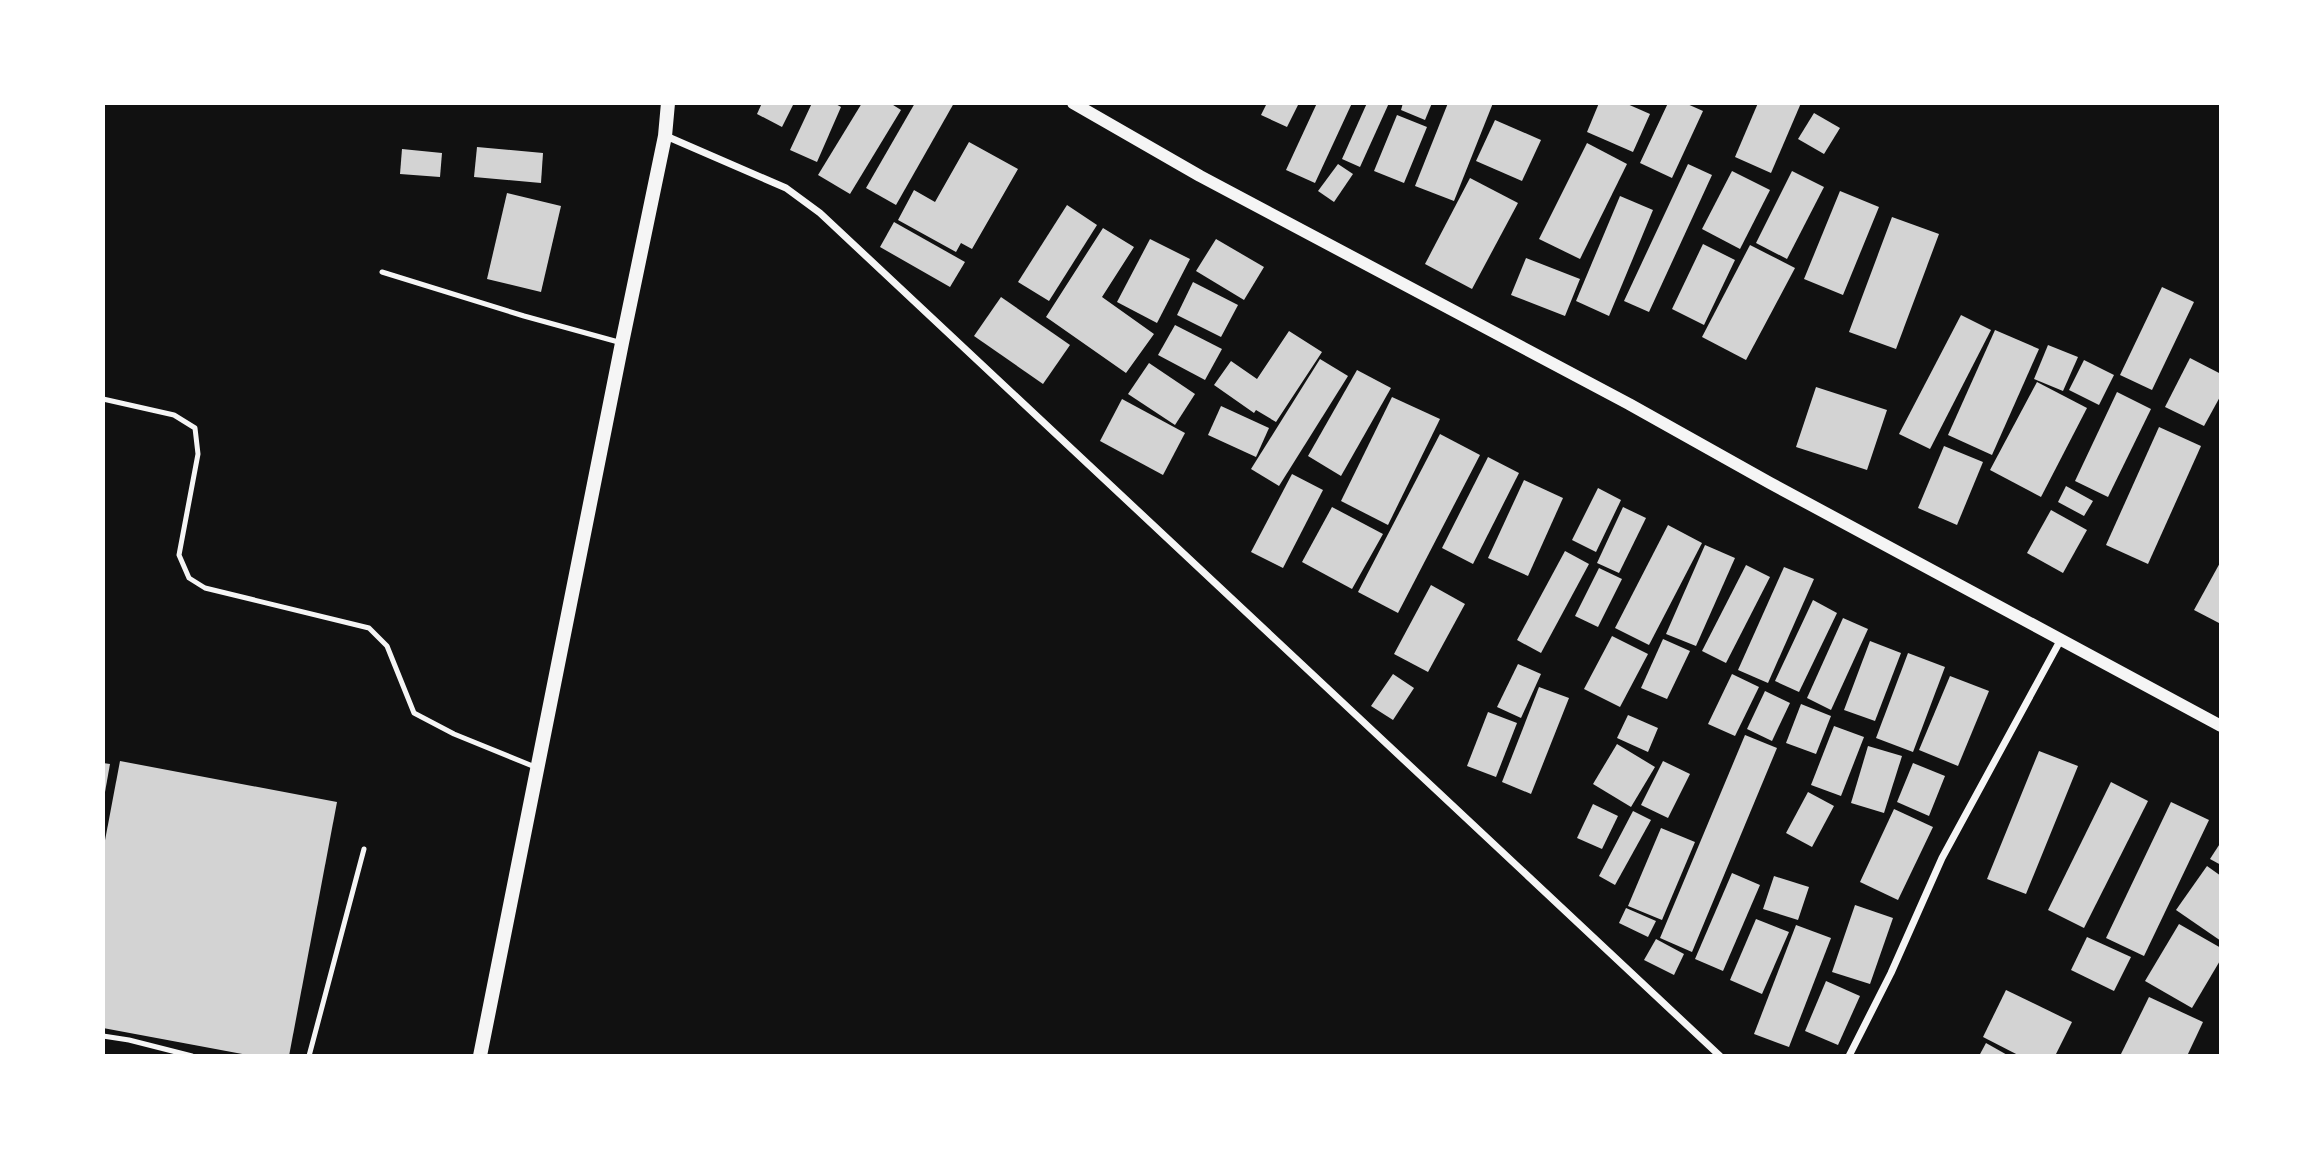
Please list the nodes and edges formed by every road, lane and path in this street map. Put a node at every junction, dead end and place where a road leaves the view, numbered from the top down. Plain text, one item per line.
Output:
1 (668, 103) edge
2 (1073, 103) edge
3 (665, 136) junction
4 (382, 272) dead end
5 (622, 343) junction
6 (103, 399) edge
7 (2060, 641) junction
8 (2221, 726) edge
9 (538, 768) junction
10 (364, 849) dead end
11 (103, 1036) edge
12 (192, 1056) edge
13 (309, 1056) edge
14 (480, 1056) edge
15 (1720, 1056) edge
16 (1849, 1056) edge

1 - 3 main road
2 - 7 street
3 - 5 main road
3 - 15 street
4 - 5 lane
5 - 9 main road
6 - 9 lane
7 - 8 street
7 - 16 street
9 - 14 main road
10 - 13 lane
11 - 12 lane

